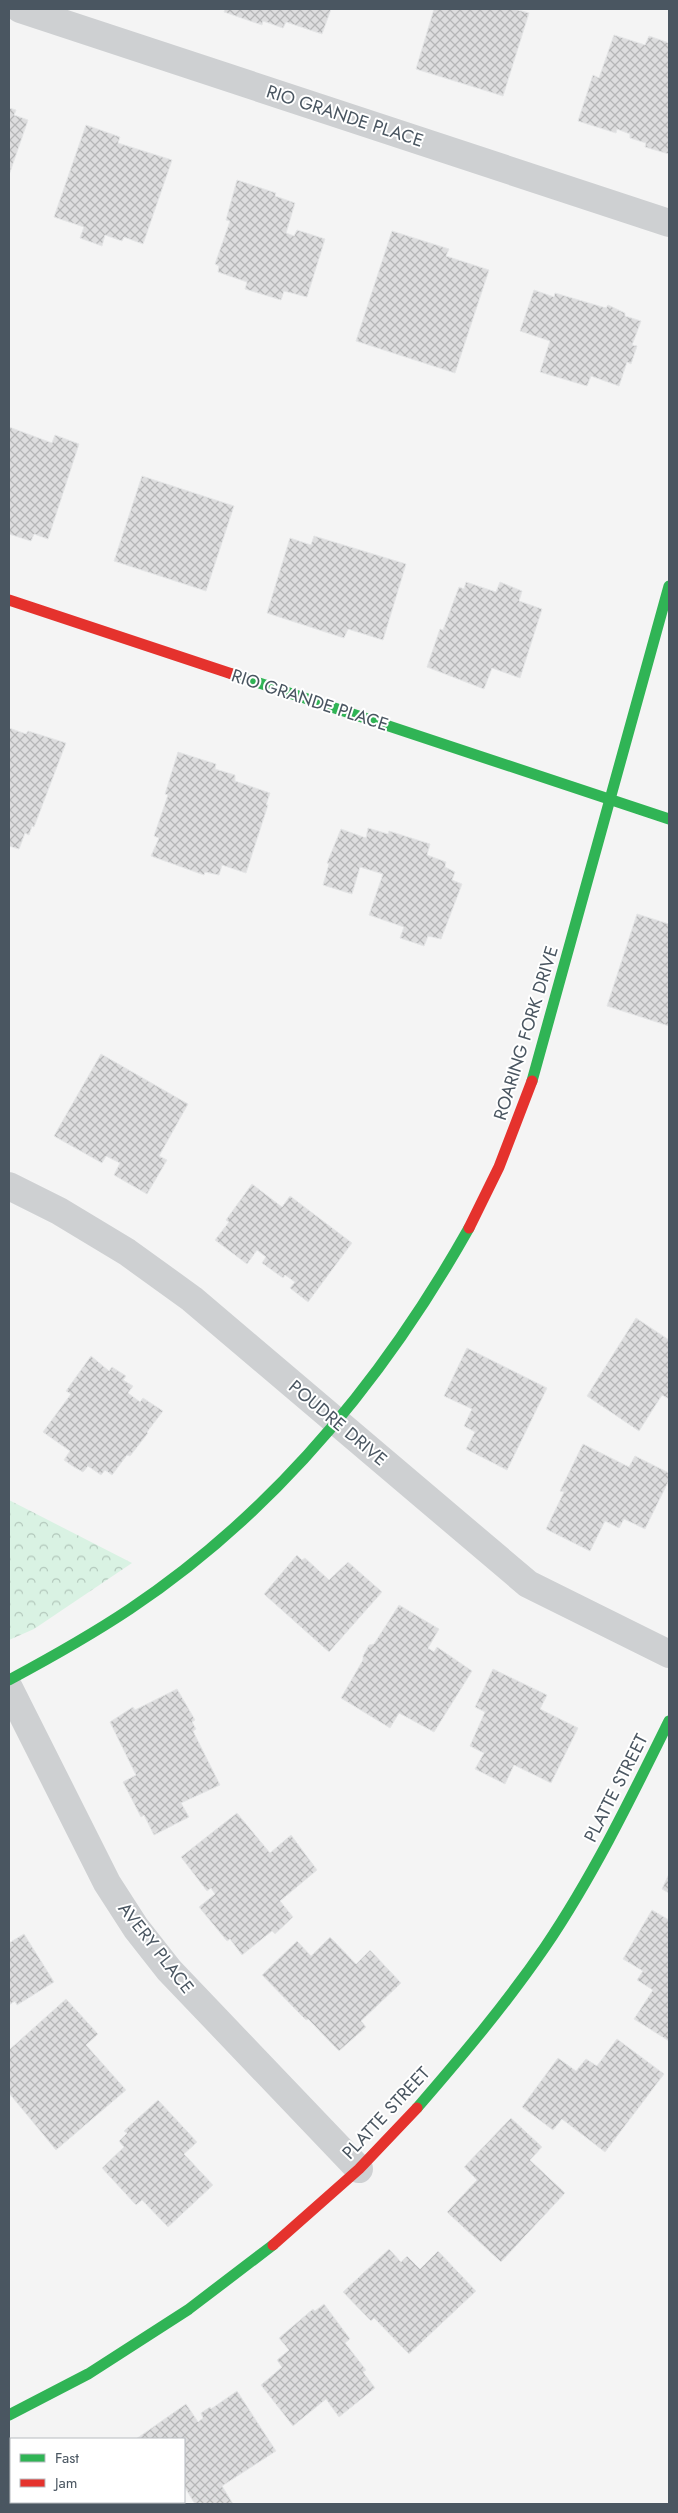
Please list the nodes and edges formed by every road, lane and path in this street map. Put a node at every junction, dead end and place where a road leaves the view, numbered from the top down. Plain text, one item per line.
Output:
1 (20, 9) edge
2 (669, 223) edge
3 (669, 586) edge
4 (9, 600) edge
5 (611, 800) junction
6 (669, 819) edge
7 (9, 1186) edge
8 (338, 1423) junction
9 (669, 1654) edge
10 (9, 1680) edge
11 (9, 1688) edge
12 (669, 1721) edge
13 (359, 2169) junction
14 (9, 2415) edge

1 - 2 street, RIO GRANDE PLACE
3 - 5 street, ROARING FORK DRIVE
4 - 5 street, RIO GRANDE PLACE
5 - 6 street, RIO GRANDE PLACE
5 - 8 street, ROARING FORK DRIVE
7 - 8 street, POUDRE DRIVE
8 - 9 street, POUDRE DRIVE
8 - 10 street, ROARING FORK DRIVE
11 - 13 street, AVERY PLACE
12 - 13 street, PLATTE STREET
13 - 14 street, PLATTE STREET

